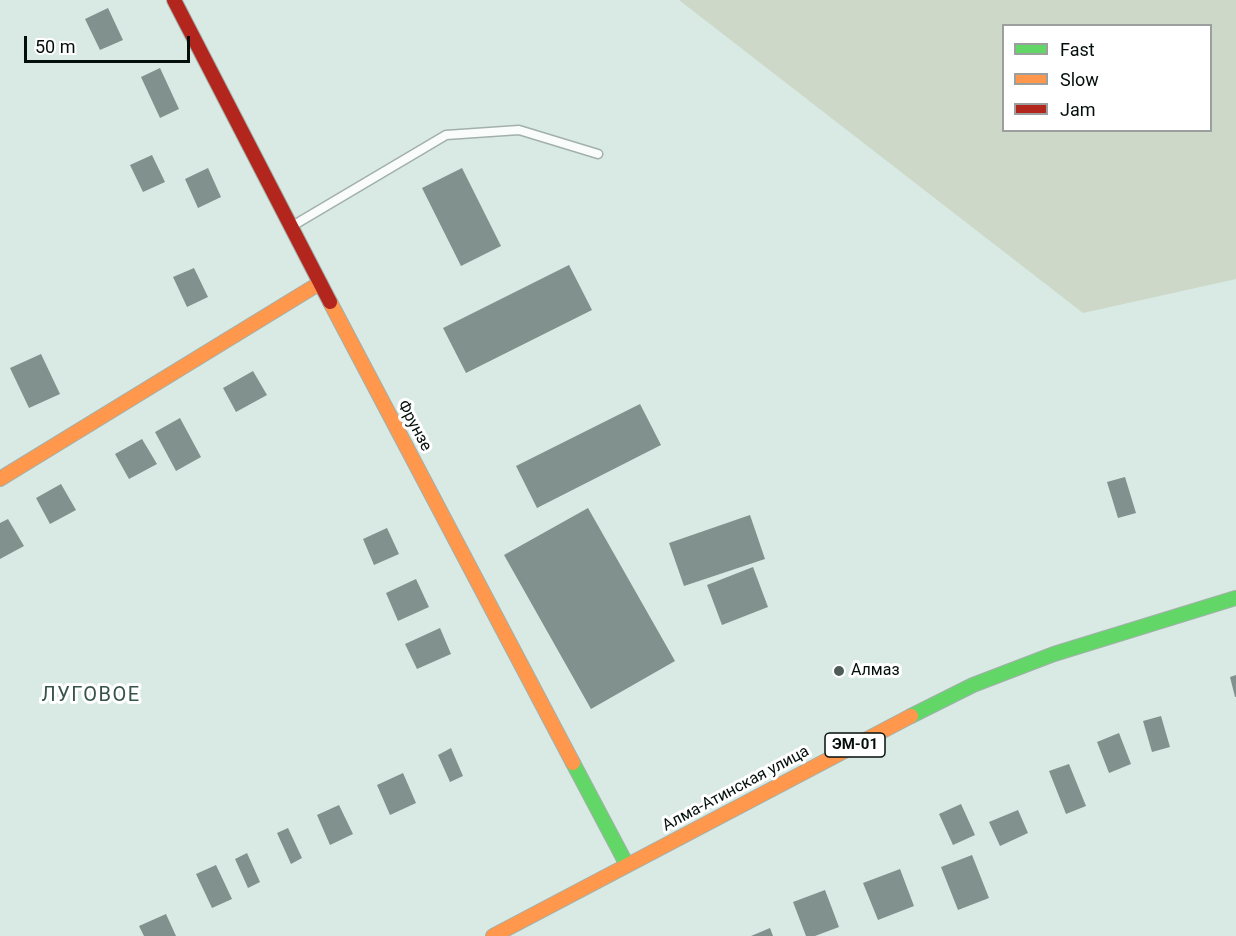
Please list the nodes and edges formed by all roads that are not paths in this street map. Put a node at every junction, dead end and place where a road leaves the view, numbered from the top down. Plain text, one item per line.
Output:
1 (174, 0) edge
2 (598, 153) dead end
3 (291, 227) junction
4 (320, 283) junction
5 (0, 479) edge
6 (1236, 598) edge
7 (627, 865) junction
8 (493, 936) edge

1 - 3 main road, Фрунзе
2 - 3 lane
3 - 4 main road, Фрунзе
4 - 5 main road
4 - 7 main road, Фрунзе
6 - 7 main road, Алма-Атинская улица / ЭМ-01
7 - 8 main road, Алма-Атинская улица / ЭМ-01

